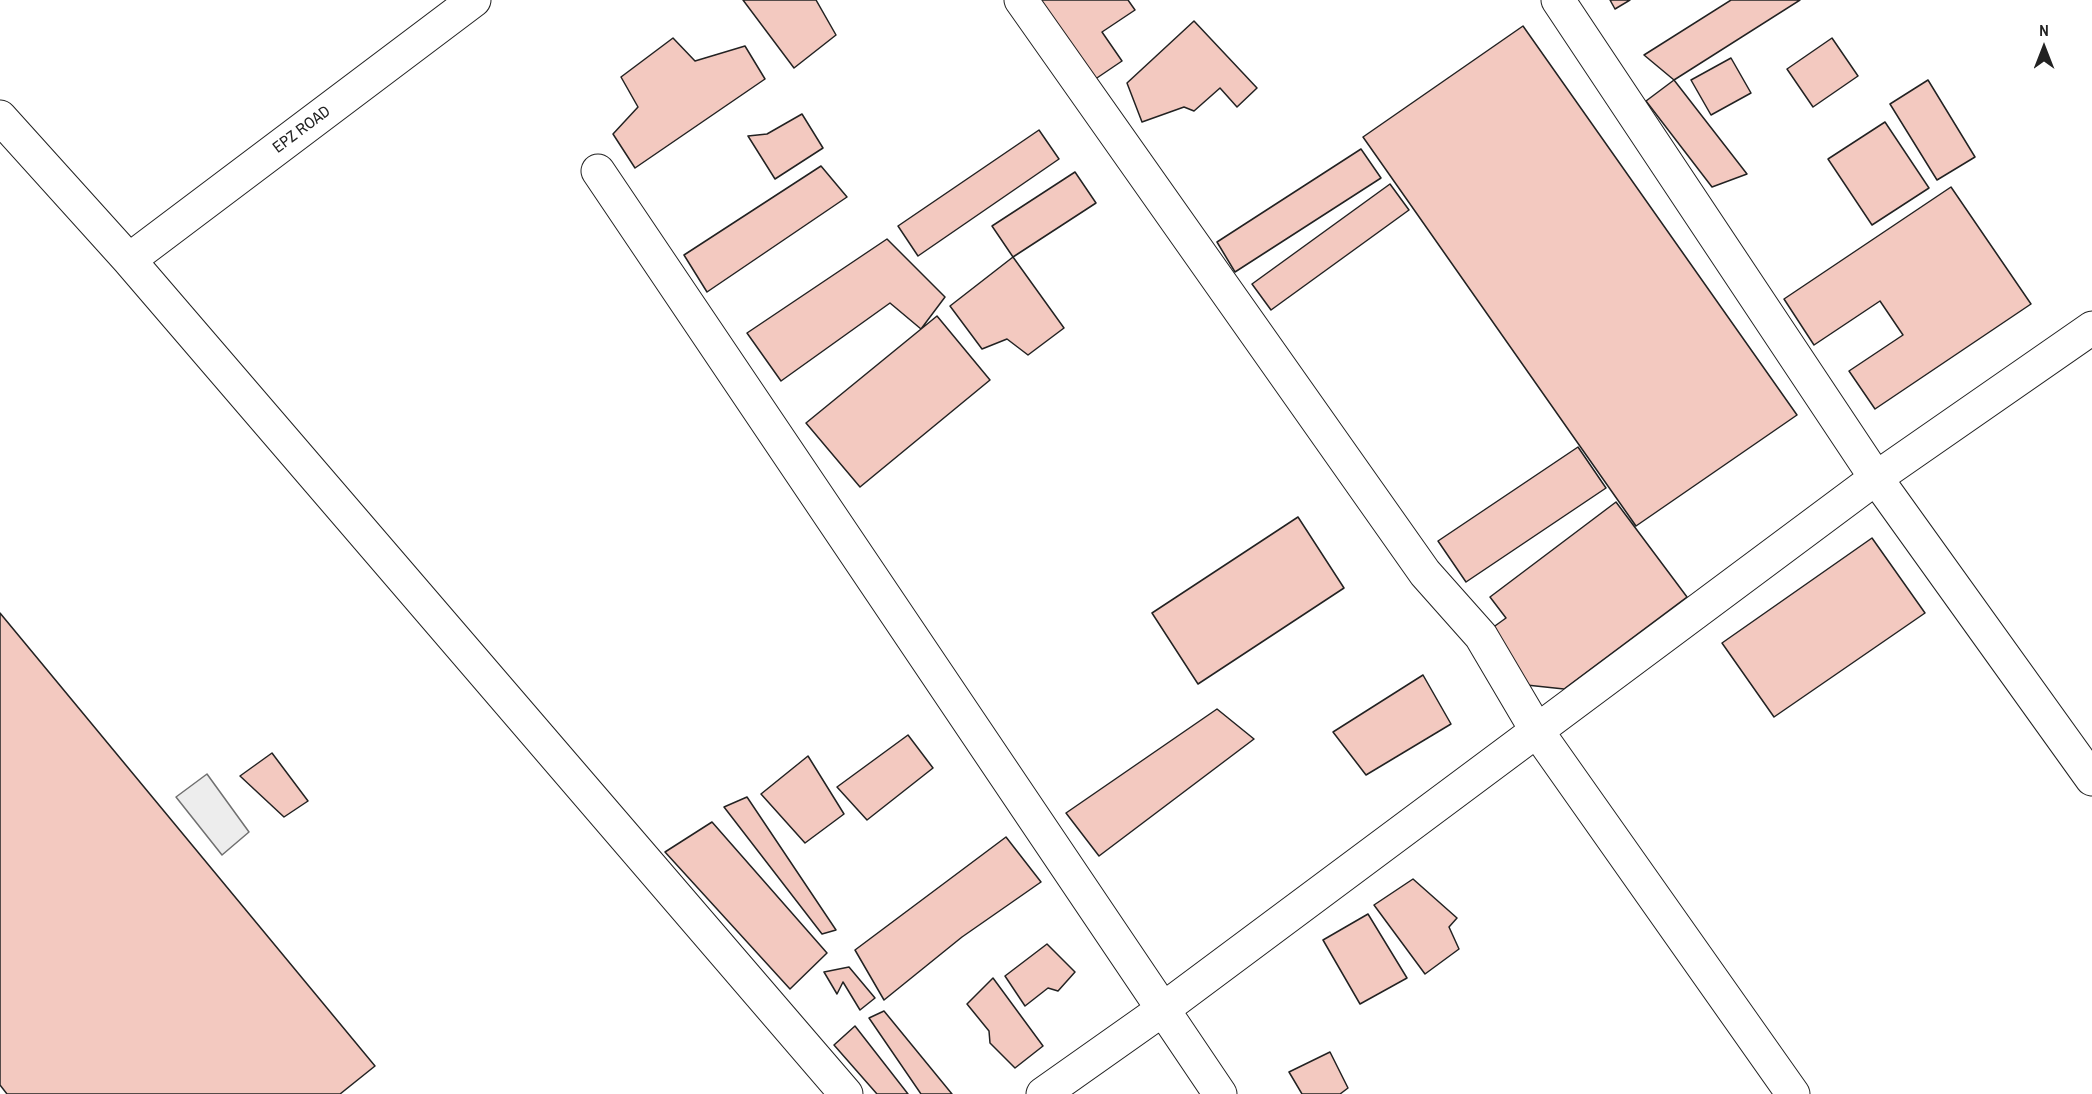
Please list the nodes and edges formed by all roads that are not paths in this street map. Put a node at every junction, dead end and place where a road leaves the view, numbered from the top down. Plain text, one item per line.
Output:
1 (474, 0) edge
2 (1021, 0) edge
3 (1558, 0) edge
4 (0, 117) edge
5 (598, 171) dead end
6 (129, 260) junction
7 (2092, 328) edge
8 (1876, 478) junction
9 (1537, 731) junction
10 (2092, 779) edge
11 (1162, 1010) junction
12 (846, 1094) edge
13 (1043, 1094) edge
14 (1220, 1094) edge
15 (1792, 1094) edge

1 - 6 street, EPZ ROAD
2 - 9 street
3 - 8 street
4 - 6 street
5 - 11 street
6 - 12 street
7 - 8 street
8 - 9 street
8 - 10 street
9 - 11 street
9 - 15 street
11 - 13 street
11 - 14 street

